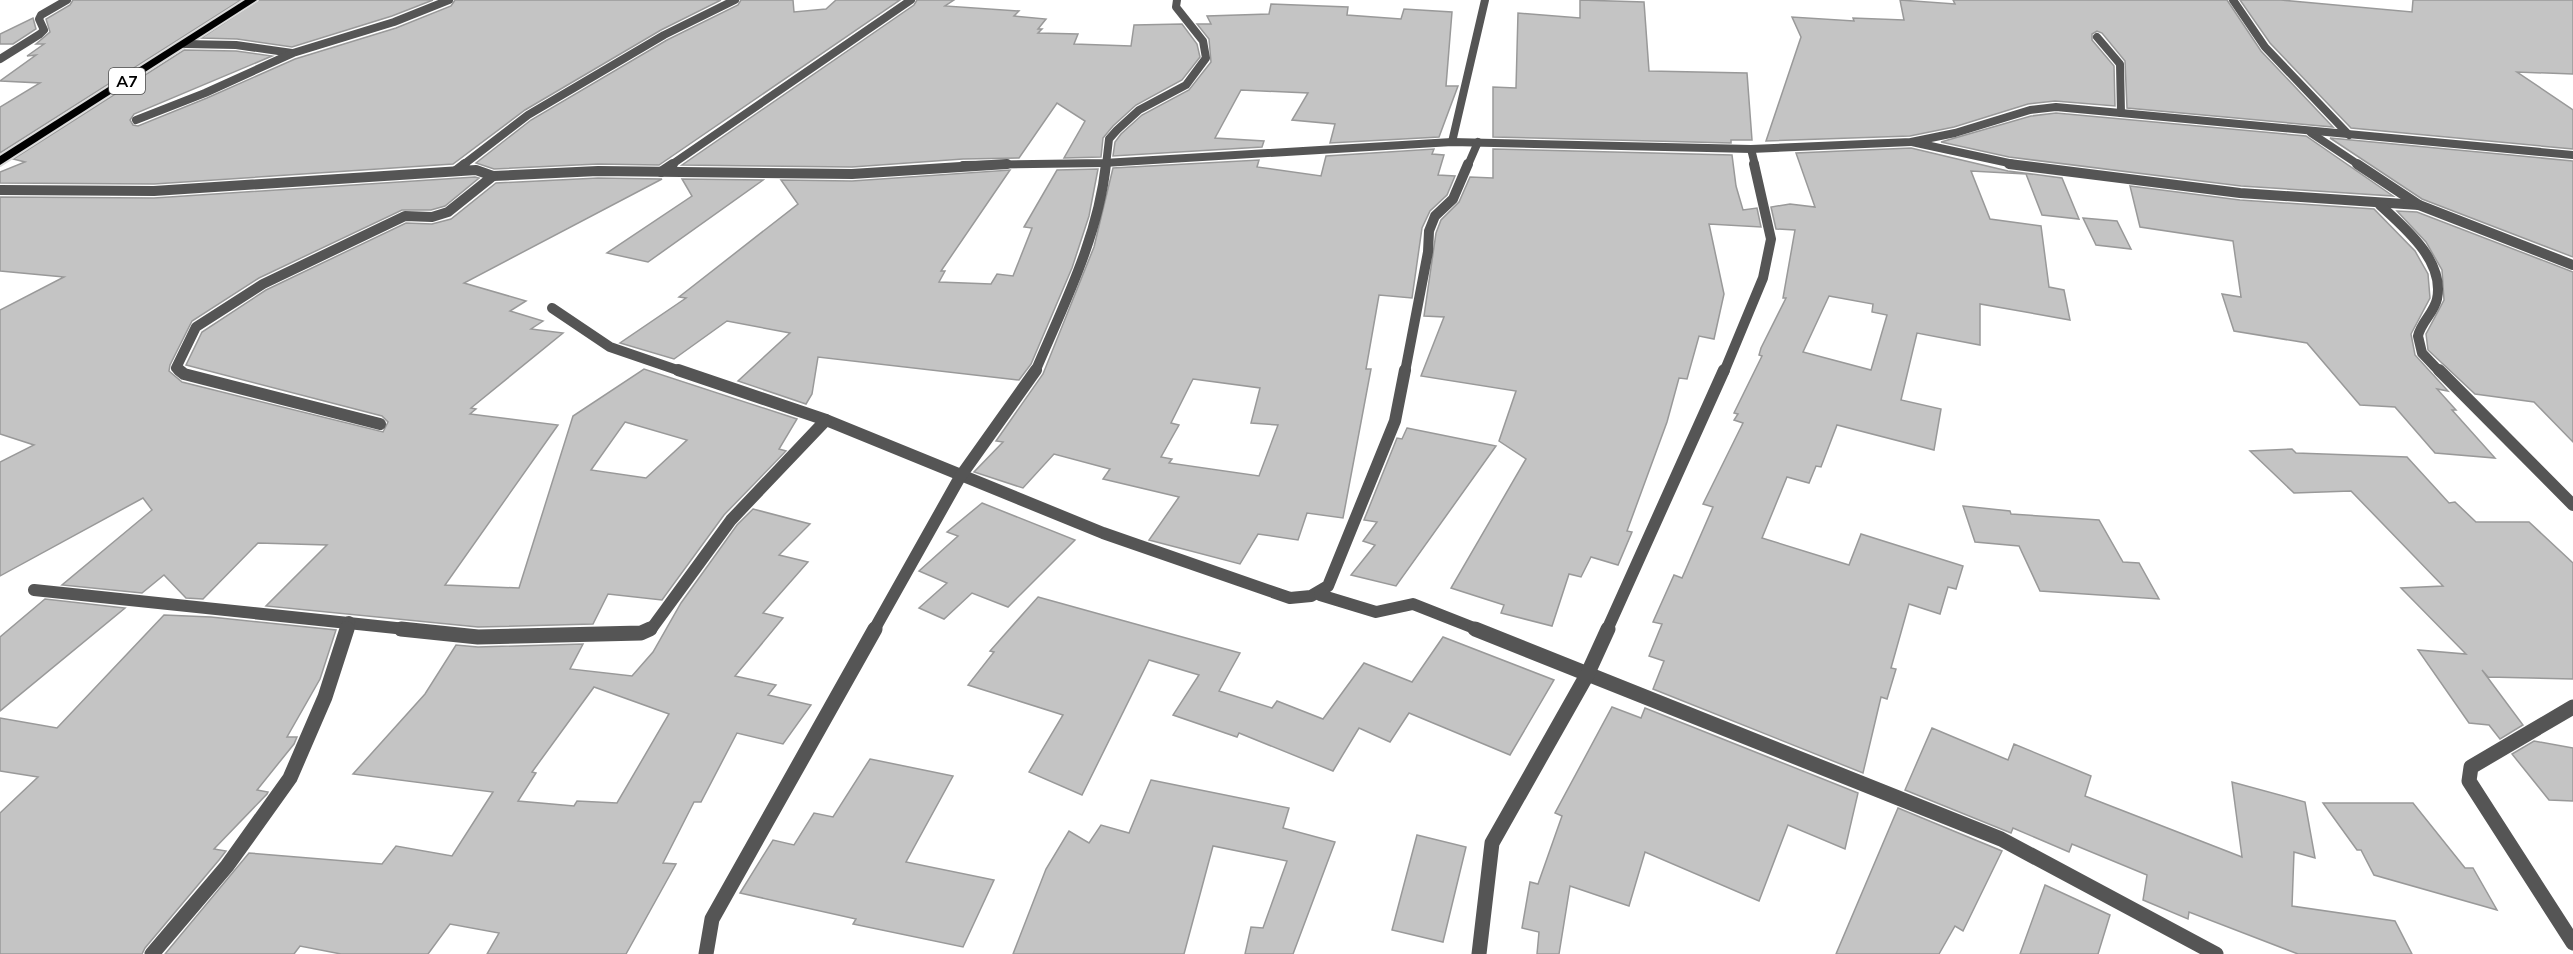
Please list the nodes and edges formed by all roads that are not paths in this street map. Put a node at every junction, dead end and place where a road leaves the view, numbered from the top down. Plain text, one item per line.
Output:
1 (67, 0) edge
2 (234, 0) edge
3 (252, 0) edge
4 (449, 0) edge
5 (735, 0) edge
6 (911, 0) edge
7 (1177, 0) edge
8 (1485, 0) edge
9 (2233, 0) edge
10 (2097, 37) dead end
11 (185, 44) junction
12 (293, 53) junction
13 (0, 59) edge
14 (2121, 113) junction
15 (136, 120) dead end
16 (2310, 132) junction
17 (2349, 135) junction
18 (1452, 142) junction
19 (1478, 142) junction
20 (1911, 142) junction
21 (1751, 149) junction
22 (0, 150) edge
23 (2573, 155) edge
24 (0, 161) edge
25 (1104, 163) junction
26 (456, 171) junction
27 (661, 172) junction
28 (493, 176) junction
29 (0, 190) edge
30 (2380, 205) junction
31 (2419, 205) junction
32 (2573, 265) edge
33 (552, 308) dead end
34 (826, 420) junction
35 (380, 424) dead end
36 (960, 477) junction
37 (2573, 505) edge
38 (34, 590) dead end
39 (1320, 595) junction
40 (349, 622) junction
41 (1587, 675) junction
42 (2573, 707) edge
43 (2573, 943) edge
44 (152, 954) edge
45 (706, 954) edge
46 (1479, 954) edge
47 (2216, 954) edge

1 - 13 street
2 - 22 highway, A7
3 - 11 highway, A7
4 - 12 street
5 - 26 street
6 - 27 street
7 - 25 street
8 - 18 street
9 - 17 street
10 - 14 street
11 - 12 street
11 - 24 highway, A7
12 - 15 street
14 - 16 street
14 - 20 street
16 - 17 street
16 - 31 street
17 - 23 street
18 - 19 street
18 - 25 street
19 - 21 street
19 - 39 street
20 - 21 street
20 - 30 street
21 - 41 street
25 - 27 street
25 - 36 street
26 - 28 street
26 - 29 street
27 - 28 street
28 - 35 street
30 - 31 street
30 - 37 street
31 - 32 street
33 - 34 street
34 - 36 street
34 - 40 street
36 - 39 street
36 - 45 street
38 - 40 street
39 - 41 street
40 - 44 street
41 - 46 street
41 - 47 street
42 - 43 street

